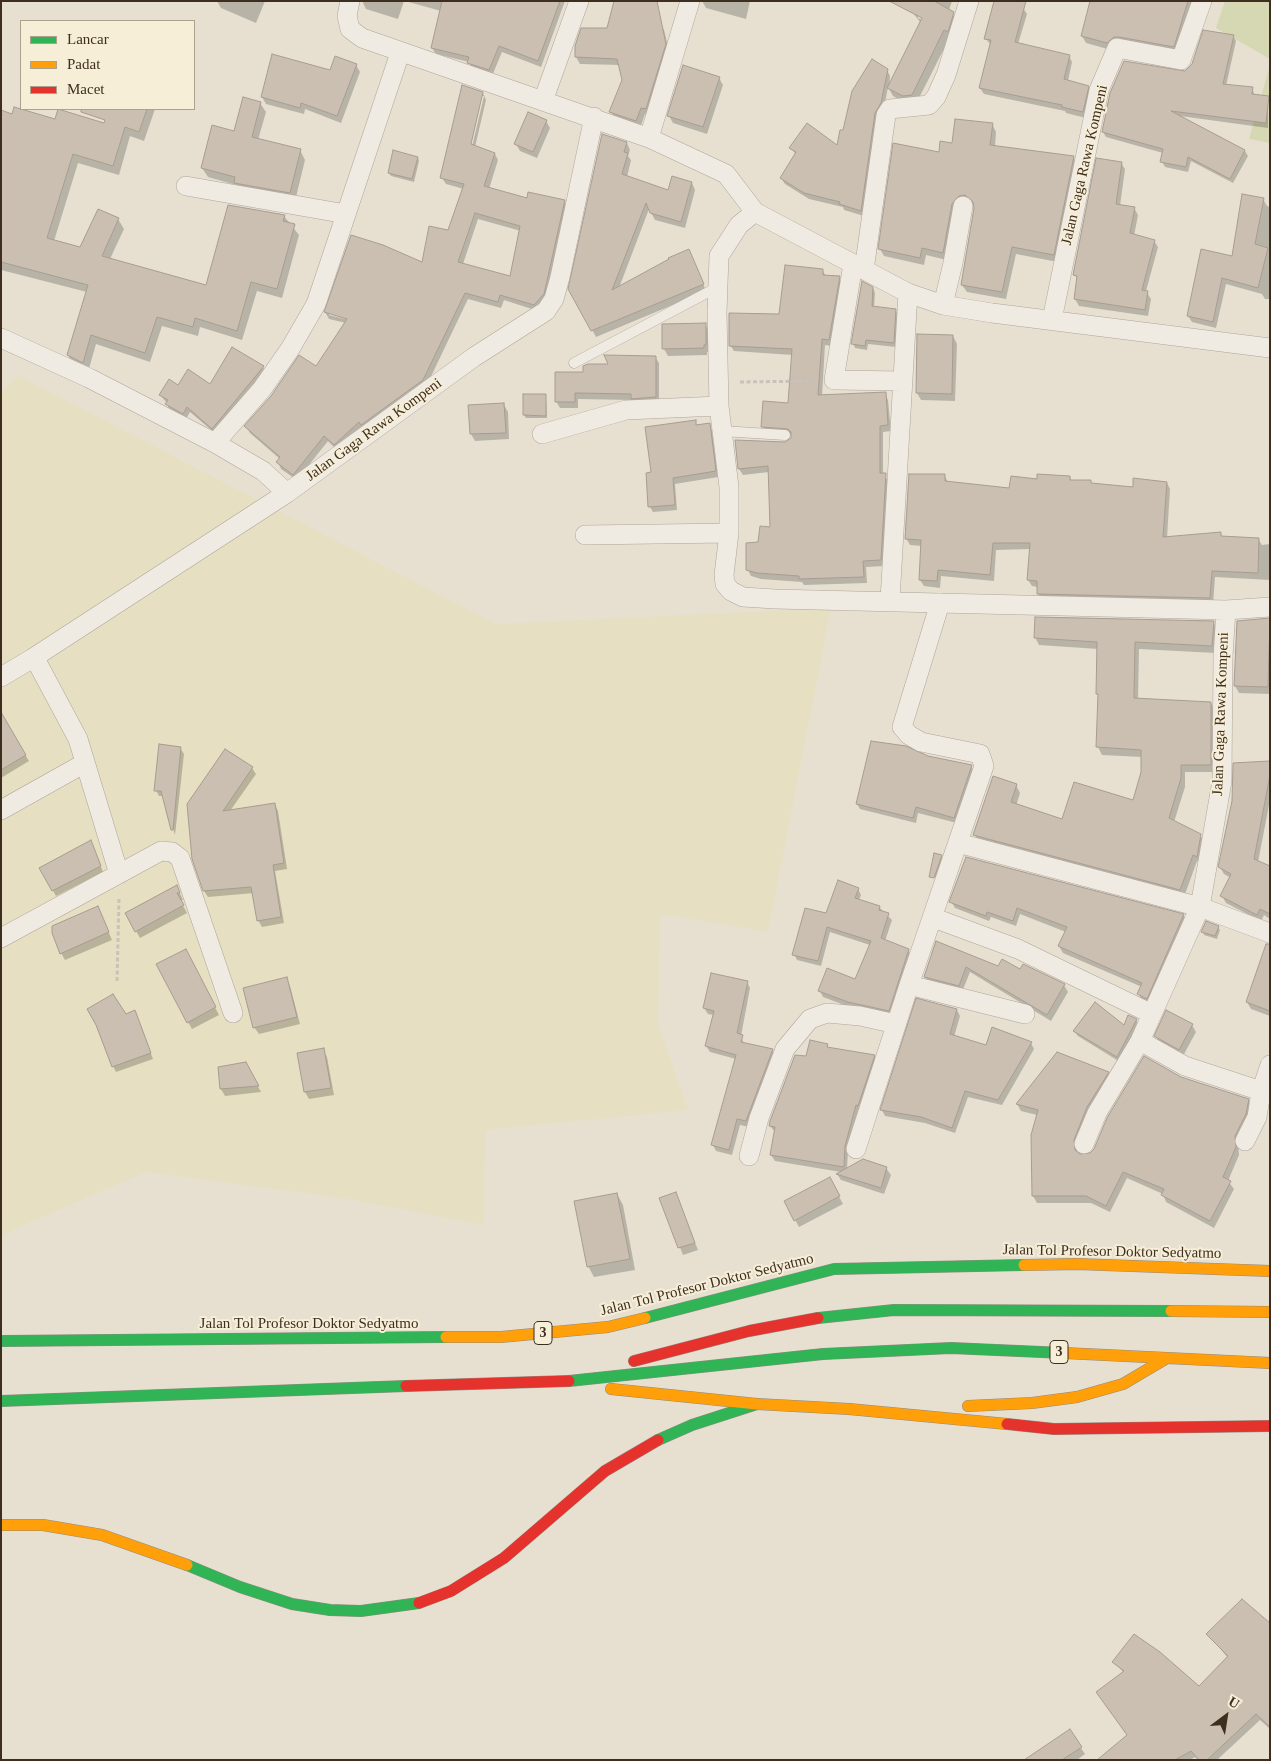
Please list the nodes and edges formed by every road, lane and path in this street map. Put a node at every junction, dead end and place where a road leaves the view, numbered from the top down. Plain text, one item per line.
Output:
1 (350, 1) edge
2 (579, 1) edge
3 (690, 1) edge
4 (969, 1) edge
5 (1202, 1) edge
6 (400, 53) junction
7 (543, 101) junction
8 (594, 117) junction
9 (649, 138) junction
10 (186, 186) dead end
11 (962, 206) dead end
12 (755, 212) junction
13 (346, 214) junction
14 (859, 267) junction
15 (718, 286) junction
16 (908, 293) junction
17 (943, 305) junction
18 (1052, 320) junction
19 (4, 343) edge
20 (1270, 348) edge
21 (574, 363) dead end
22 (834, 380) junction
23 (903, 381) junction
24 (720, 382) junction
25 (719, 406) junction
26 (722, 431) junction
27 (542, 434) dead end
28 (785, 435) dead end
29 (216, 443) junction
30 (287, 493) junction
31 (729, 533) junction
32 (585, 535) dead end
33 (890, 600) junction
34 (940, 603) junction
35 (1270, 607) edge
36 (1226, 610) junction
37 (34, 658) junction
38 (1, 677) edge
39 (85, 763) junction
40 (1, 810) edge
41 (958, 843) junction
42 (119, 874) junction
43 (1200, 907) junction
44 (934, 918) junction
45 (1270, 933) edge
46 (2, 936) edge
47 (117, 982) dead end
48 (909, 985) junction
49 (233, 1013) dead end
50 (1025, 1014) dead end
51 (1152, 1014) junction
52 (896, 1024) junction
53 (1140, 1040) junction
54 (1270, 1065) edge
55 (1265, 1093) edge
56 (1245, 1142) dead end
57 (1084, 1144) dead end
58 (856, 1149) dead end
59 (749, 1156) dead end
60 (1270, 1271) edge
61 (1270, 1312) edge
62 (1, 1341) edge
63 (1167, 1358) junction
64 (1270, 1363) edge
65 (550, 1383) junction
66 (1, 1401) edge
67 (757, 1404) junction
68 (849, 1409) junction
69 (1270, 1426) edge
70 (1, 1525) edge

1 - 6 street
2 - 7 street
3 - 9 street
4 - 14 street
5 - 18 street, Jalan Gaga Rawa Kompeni
6 - 7 street
6 - 13 street
7 - 8 street
8 - 9 street
8 - 30 street, Jalan Gaga Rawa Kompeni
9 - 12 street
10 - 13 street
11 - 17 street
12 - 14 street
12 - 15 street, Jalan Gaga Rawa Kompeni
13 - 29 street
14 - 16 street
14 - 22 street
15 - 21 lane
15 - 24 street, Jalan Gaga Rawa Kompeni
16 - 17 street
16 - 23 street
17 - 18 street
18 - 20 street
19 - 29 street
22 - 23 street
22 - 24 path
23 - 33 street
24 - 25 street, Jalan Gaga Rawa Kompeni
25 - 26 street, Jalan Gaga Rawa Kompeni
25 - 27 street
26 - 28 lane
26 - 31 street, Jalan Gaga Rawa Kompeni
29 - 30 street
30 - 37 street, Jalan Gaga Rawa Kompeni
31 - 32 street
31 - 33 street, Jalan Gaga Rawa Kompeni
33 - 34 street, Jalan Gaga Rawa Kompeni
34 - 36 street, Jalan Gaga Rawa Kompeni
34 - 41 street
35 - 36 street, Jalan Gaga Rawa Kompeni
36 - 43 street, Jalan Gaga Rawa Kompeni
37 - 38 street, Jalan Gaga Rawa Kompeni
37 - 39 street
39 - 40 street
39 - 42 street
41 - 43 street
41 - 44 street
42 - 46 street
42 - 47 path
42 - 49 street
43 - 45 street
43 - 51 street, Jalan Gaga Rawa Kompeni
44 - 48 street
44 - 51 street
48 - 50 street
48 - 52 street
51 - 53 street, Jalan Gaga Rawa Kompeni
52 - 58 street
52 - 59 street
53 - 55 street
53 - 57 street, Jalan Gaga Rawa Kompeni
54 - 55 street
55 - 56 street
60 - 62 highway, Jalan Tol Profesor Doktor Sedyatmo / 3
61 - 65 highway
63 - 64 highway, 3
63 - 65 highway, 3
63 - 68 highway
65 - 66 highway, 3
65 - 67 highway
67 - 68 highway
67 - 70 highway
68 - 69 highway

